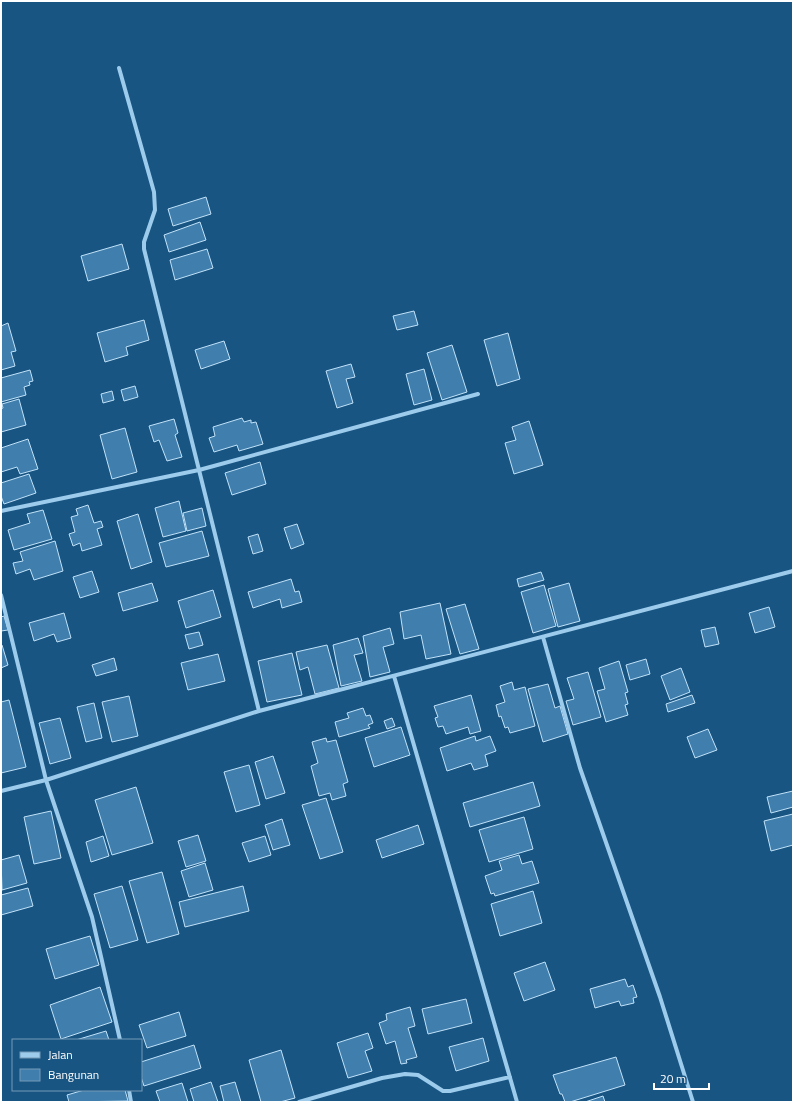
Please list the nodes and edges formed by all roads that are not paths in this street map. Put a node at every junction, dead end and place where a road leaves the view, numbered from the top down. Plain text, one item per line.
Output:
1 (119, 68) dead end
2 (478, 394) dead end
3 (199, 470) junction
4 (1, 511) edge
5 (793, 571) edge
6 (1, 595) edge
7 (543, 637) junction
8 (394, 676) junction
9 (260, 711) junction
10 (46, 780) junction
11 (1, 791) edge
12 (120, 1039) edge
13 (510, 1077) junction
14 (129, 1091) edge
15 (131, 1102) edge
16 (299, 1102) edge
17 (517, 1102) edge
18 (693, 1102) edge

1 - 3 street
2 - 3 street
3 - 4 street
3 - 9 street
5 - 7 street
6 - 10 street
7 - 8 street
7 - 18 street
8 - 9 street
8 - 13 street
9 - 10 street
10 - 11 street
10 - 12 street
13 - 16 street
13 - 17 street
14 - 15 street

